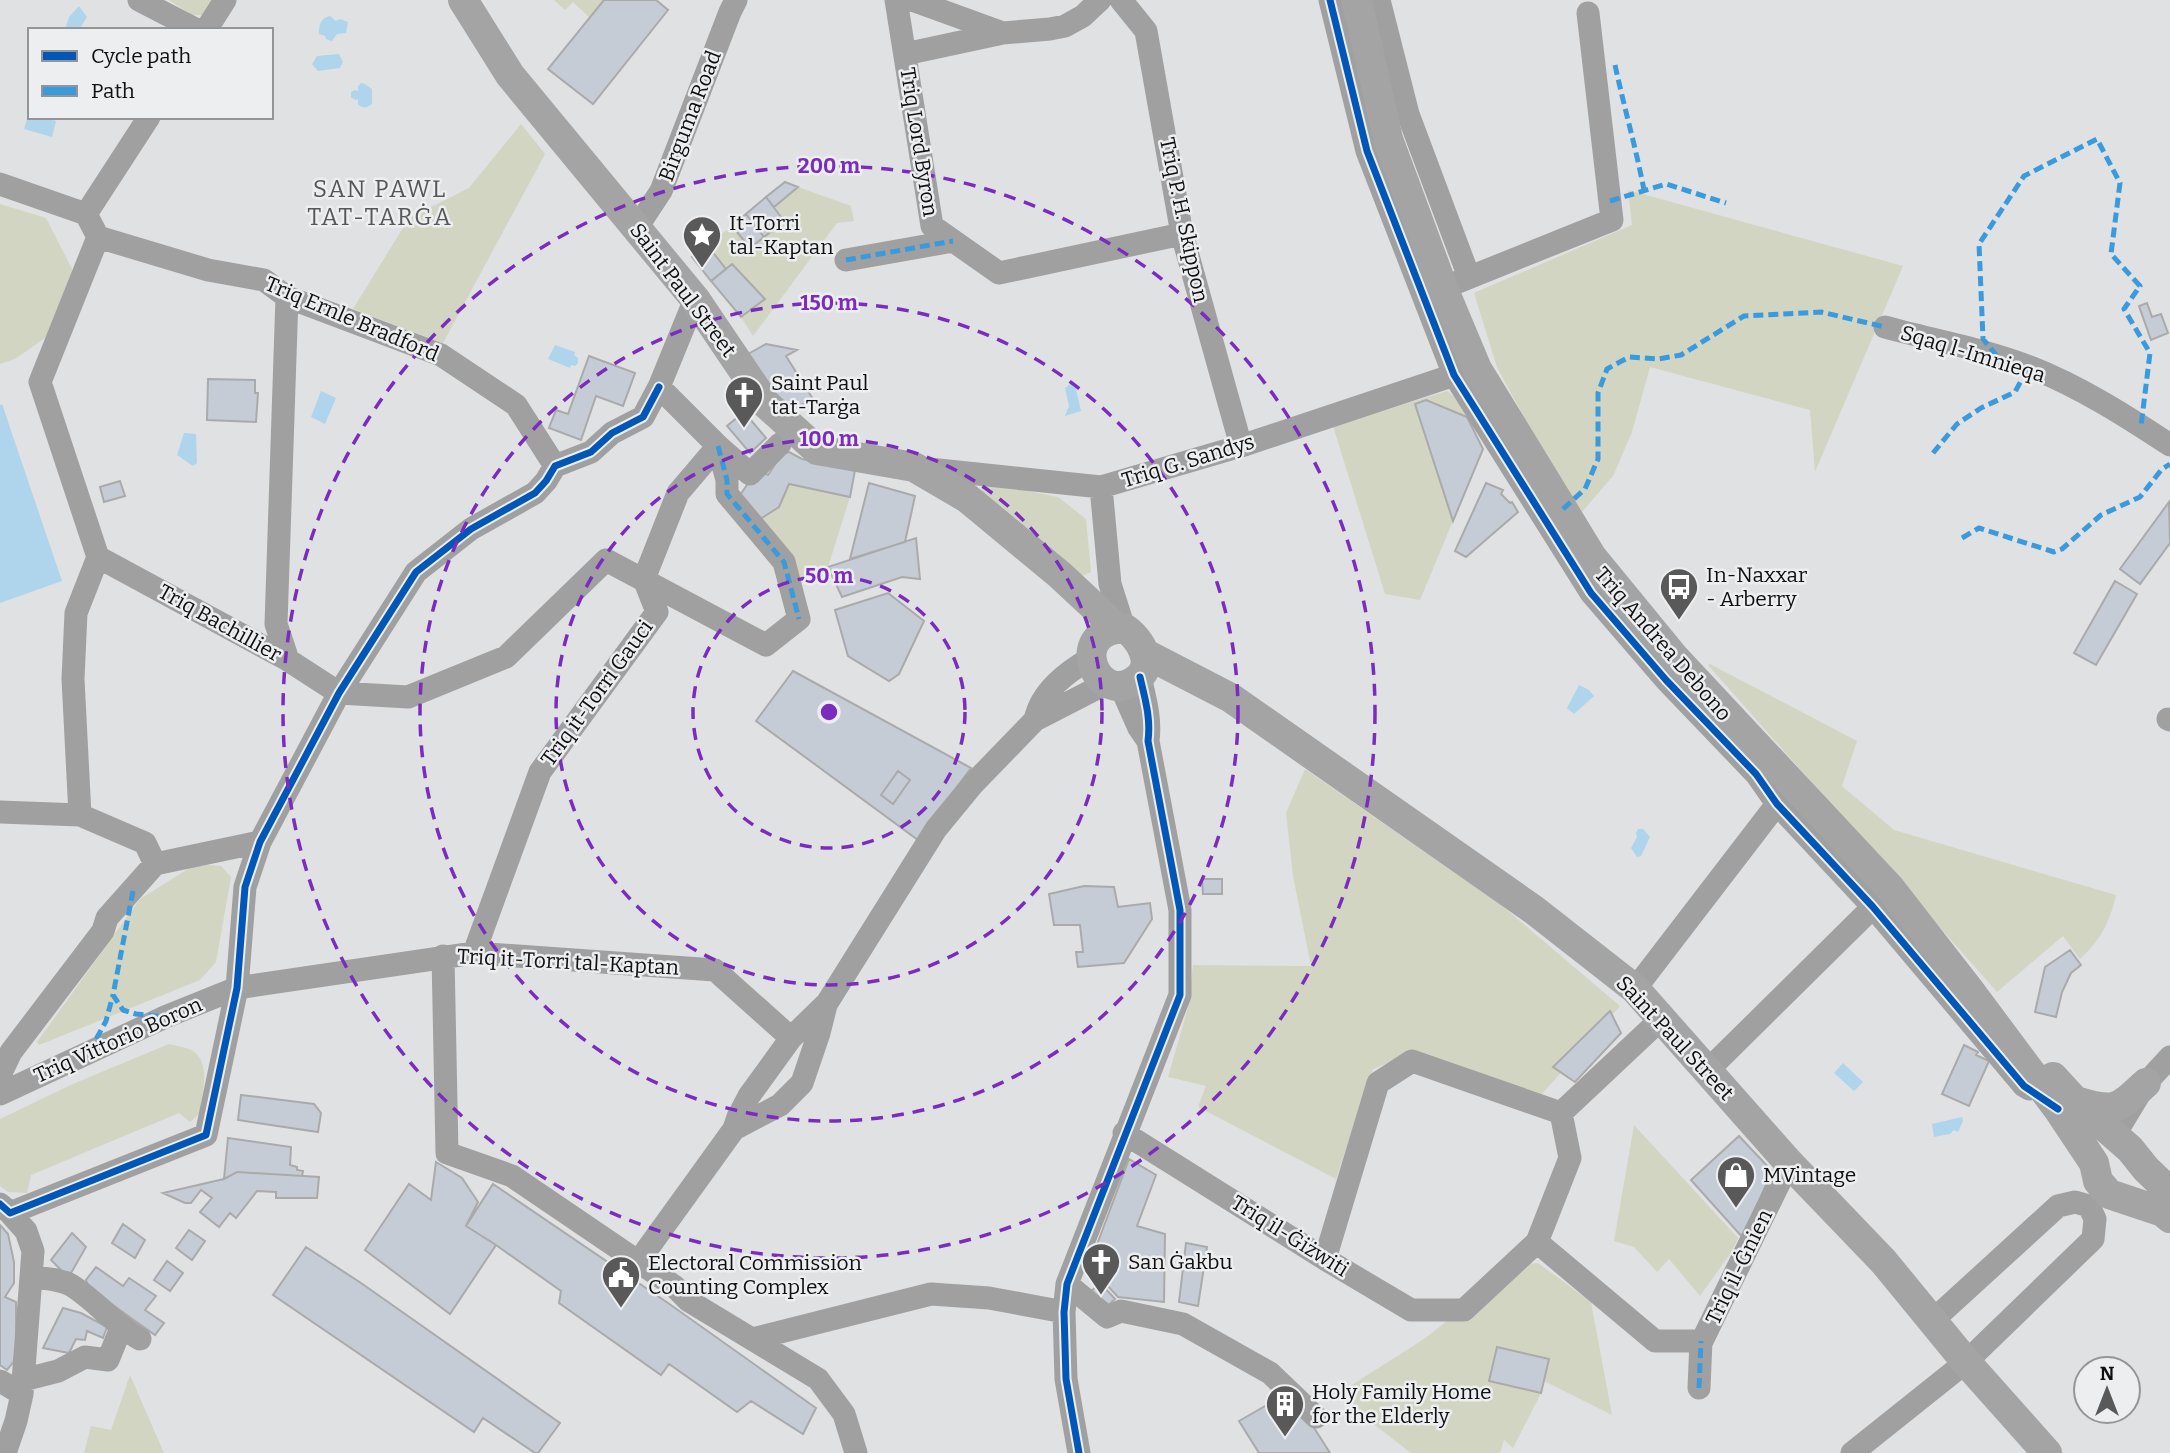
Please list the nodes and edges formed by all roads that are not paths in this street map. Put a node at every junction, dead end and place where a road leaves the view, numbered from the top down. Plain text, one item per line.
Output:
1 (225, 0) edge
2 (463, 0) edge
3 (736, 0) edge
4 (896, 0) edge
5 (912, 0) edge
6 (1100, 0) edge
7 (1121, 0) edge
8 (1330, 0) edge
9 (1357, 0) edge
10 (1379, 0) edge
11 (147, 2) edge
12 (1588, 13) dead end
13 (193, 28) edge
14 (207, 28) edge
15 (1003, 33) junction
16 (905, 54) junction
17 (148, 119) edge
18 (0, 184) edge
19 (86, 214) junction
20 (636, 229) junction
21 (1182, 234) junction
22 (98, 237) junction
23 (953, 241) junction
24 (846, 260) dead end
25 (1456, 283) junction
26 (287, 297) junction
27 (695, 299) junction
28 (1885, 327) dead end
29 (1454, 375) junction
30 (659, 387) junction
31 (780, 444) dead end
32 (2170, 445) edge
33 (718, 446) junction
34 (1241, 446) junction
35 (555, 466) junction
36 (914, 467) junction
37 (1101, 487) junction
38 (98, 557) junction
39 (134, 576) junction
40 (644, 579) junction
41 (76, 613) junction
42 (276, 624) junction
43 (244, 636) junction
44 (1107, 640) junction
45 (288, 660) junction
46 (1131, 674) junction
47 (339, 693) junction
48 (1035, 720) junction
49 (1777, 804) junction
50 (0, 812) edge
51 (80, 815) junction
52 (260, 842) junction
53 (155, 863) junction
54 (1873, 907) junction
55 (474, 953) junction
56 (443, 956) junction
57 (237, 988) junction
58 (1635, 989) junction
59 (827, 1003) junction
60 (1661, 1019) junction
61 (791, 1038) junction
62 (1707, 1071) junction
63 (2158, 1071) edge
64 (0, 1075) edge
65 (0, 1094) edge
66 (2067, 1105) junction
67 (1561, 1113) junction
68 (734, 1129) junction
69 (1124, 1133) junction
70 (2119, 1152) junction
71 (1789, 1163) junction
72 (2170, 1192) edge
73 (2125, 1198) junction
74 (5, 1209) edge
75 (2170, 1218) edge
76 (1537, 1242) junction
77 (1325, 1259) junction
78 (638, 1262) junction
79 (31, 1277) junction
80 (1067, 1284) junction
81 (1064, 1312) junction
82 (1932, 1321) junction
83 (753, 1339) junction
84 (1701, 1342) junction
85 (1966, 1362) junction
86 (15, 1385) edge
87 (1699, 1388) dead end
88 (1316, 1417) dead end
89 (5, 1453) edge
90 (856, 1453) edge
91 (1079, 1453) edge
92 (1852, 1453) edge
93 (2047, 1453) edge

1 - 14 street
2 - 20 main road, Saint Paul Street
3 - 20 street, Birguma Road
4 - 16 street, Triq Lord Byron
5 - 15 street
6 - 15 street
7 - 21 street, Triq P. H. Skippon
8 - 29 street, Triq Andrea Debono
9 - 25 main road, Triq Andrea Debono
10 - 25 street, Triq Andrea Debono
11 - 13 street
12 - 25 street
15 - 16 street
16 - 23 street, Triq Lord Byron
17 - 19 street
18 - 19 street
19 - 22 street
20 - 27 main road, Saint Paul Street
21 - 23 street, Triq Lord Byron
21 - 34 street, Triq P. H. Skippon
22 - 26 street, Triq Ernle Bradford
22 - 38 street
23 - 24 street
25 - 66 main road, Triq Andrea Debono
26 - 35 street, Triq Ernle Bradford
26 - 42 street
27 - 30 street
27 - 36 main road, Saint Paul Street
28 - 32 street, Sqaq l-Imnieqa
29 - 34 street, Triq G. Sandys
29 - 49 street, Triq Andrea Debono
30 - 33 street
30 - 35 street
31 - 33 street
33 - 40 street
33 - 40 street
34 - 37 street, Triq G. Sandys
35 - 47 street
36 - 37 street, Triq G. Sandys
36 - 44 main road, Saint Paul Street
37 - 44 street
38 - 39 street, Triq Bachillier
38 - 41 street
39 - 41 street
39 - 43 street, Triq Bachillier
40 - 47 street
40 - 55 street, Triq it-Torri Gauci
41 - 51 street
42 - 43 street
42 - 45 street
43 - 45 street, Triq Bachillier
44 - 46 main road, Saint Paul Street
44 - 46 main road, Saint Paul Street
44 - 48 street
45 - 47 street, Triq Bachillier
46 - 48 street
46 - 58 main road, Saint Paul Street
46 - 69 street
47 - 52 street
48 - 59 street
49 - 54 street, Triq Andrea Debono
49 - 58 street
50 - 51 street
51 - 53 street
52 - 53 street
52 - 57 street
53 - 64 street, Triq Vittorio Boron
54 - 62 street
54 - 66 street, Triq Andrea Debono
55 - 56 street, Triq it-Torri tal-Kaptan
55 - 61 street, Triq it-Torri tal-Kaptan
56 - 57 street, Triq it-Torri tal-Kaptan
56 - 78 street
57 - 65 street, Triq Vittorio Boron
57 - 74 street
58 - 60 main road, Saint Paul Street
59 - 61 street
59 - 68 street
60 - 62 main road, Saint Paul Street
60 - 67 street
61 - 68 street
62 - 71 main road, Saint Paul Street
63 - 66 main road
63 - 70 street
66 - 70 main road, Triq Andrea Debono
67 - 76 street
67 - 77 street
68 - 78 street
69 - 77 street, Triq il-Ġiżwiti
69 - 80 street
70 - 72 main road
70 - 73 main road
70 - 73 main road
71 - 82 main road, Saint Paul Street
71 - 84 street, Triq il-Ġnien
73 - 75 main road
74 - 79 street
76 - 77 street, Triq il-Ġiżwiti
76 - 84 street, Triq il-Ġnien
78 - 83 street
79 - 86 street
79 - 86 street
80 - 81 street
80 - 88 street
81 - 83 street
81 - 91 street
82 - 85 main road, Saint Paul Street
82 - 85 street
83 - 90 street
84 - 87 street
85 - 92 street
85 - 93 main road, Saint Paul Street
86 - 89 street

